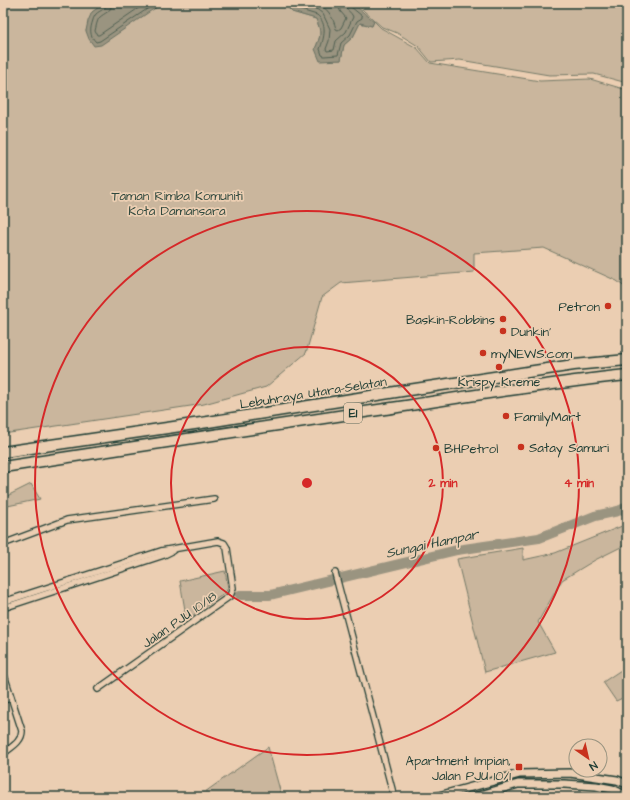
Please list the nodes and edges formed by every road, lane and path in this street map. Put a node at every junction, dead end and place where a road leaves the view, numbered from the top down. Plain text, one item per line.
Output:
1 (627, 360) edge
2 (627, 375) edge
3 (3, 452) edge
4 (3, 467) edge
5 (214, 499) dead end
6 (3, 544) edge
7 (180, 548) junction
8 (336, 573) dead end
9 (3, 602) edge
10 (3, 608) edge
11 (3, 672) edge
12 (98, 690) dead end
13 (11, 698) junction
14 (3, 700) edge
15 (3, 754) edge
16 (627, 784) edge
17 (467, 788) junction
18 (627, 796) edge
19 (394, 797) edge
20 (435, 797) edge
21 (455, 797) edge
22 (474, 797) edge

1 - 3 highway, Lebuhraya Utara–Selatan / E1
2 - 4 highway, Lebuhraya Utara–Selatan / E1
5 - 6 street
7 - 9 street, Jalan PJU 10/18
7 - 10 street, Jalan PJU 10/18
7 - 12 street, Jalan PJU 10/18
8 - 19 street
11 - 13 street
13 - 14 street
13 - 15 street
16 - 17 street
17 - 20 street
17 - 21 street
18 - 22 street

